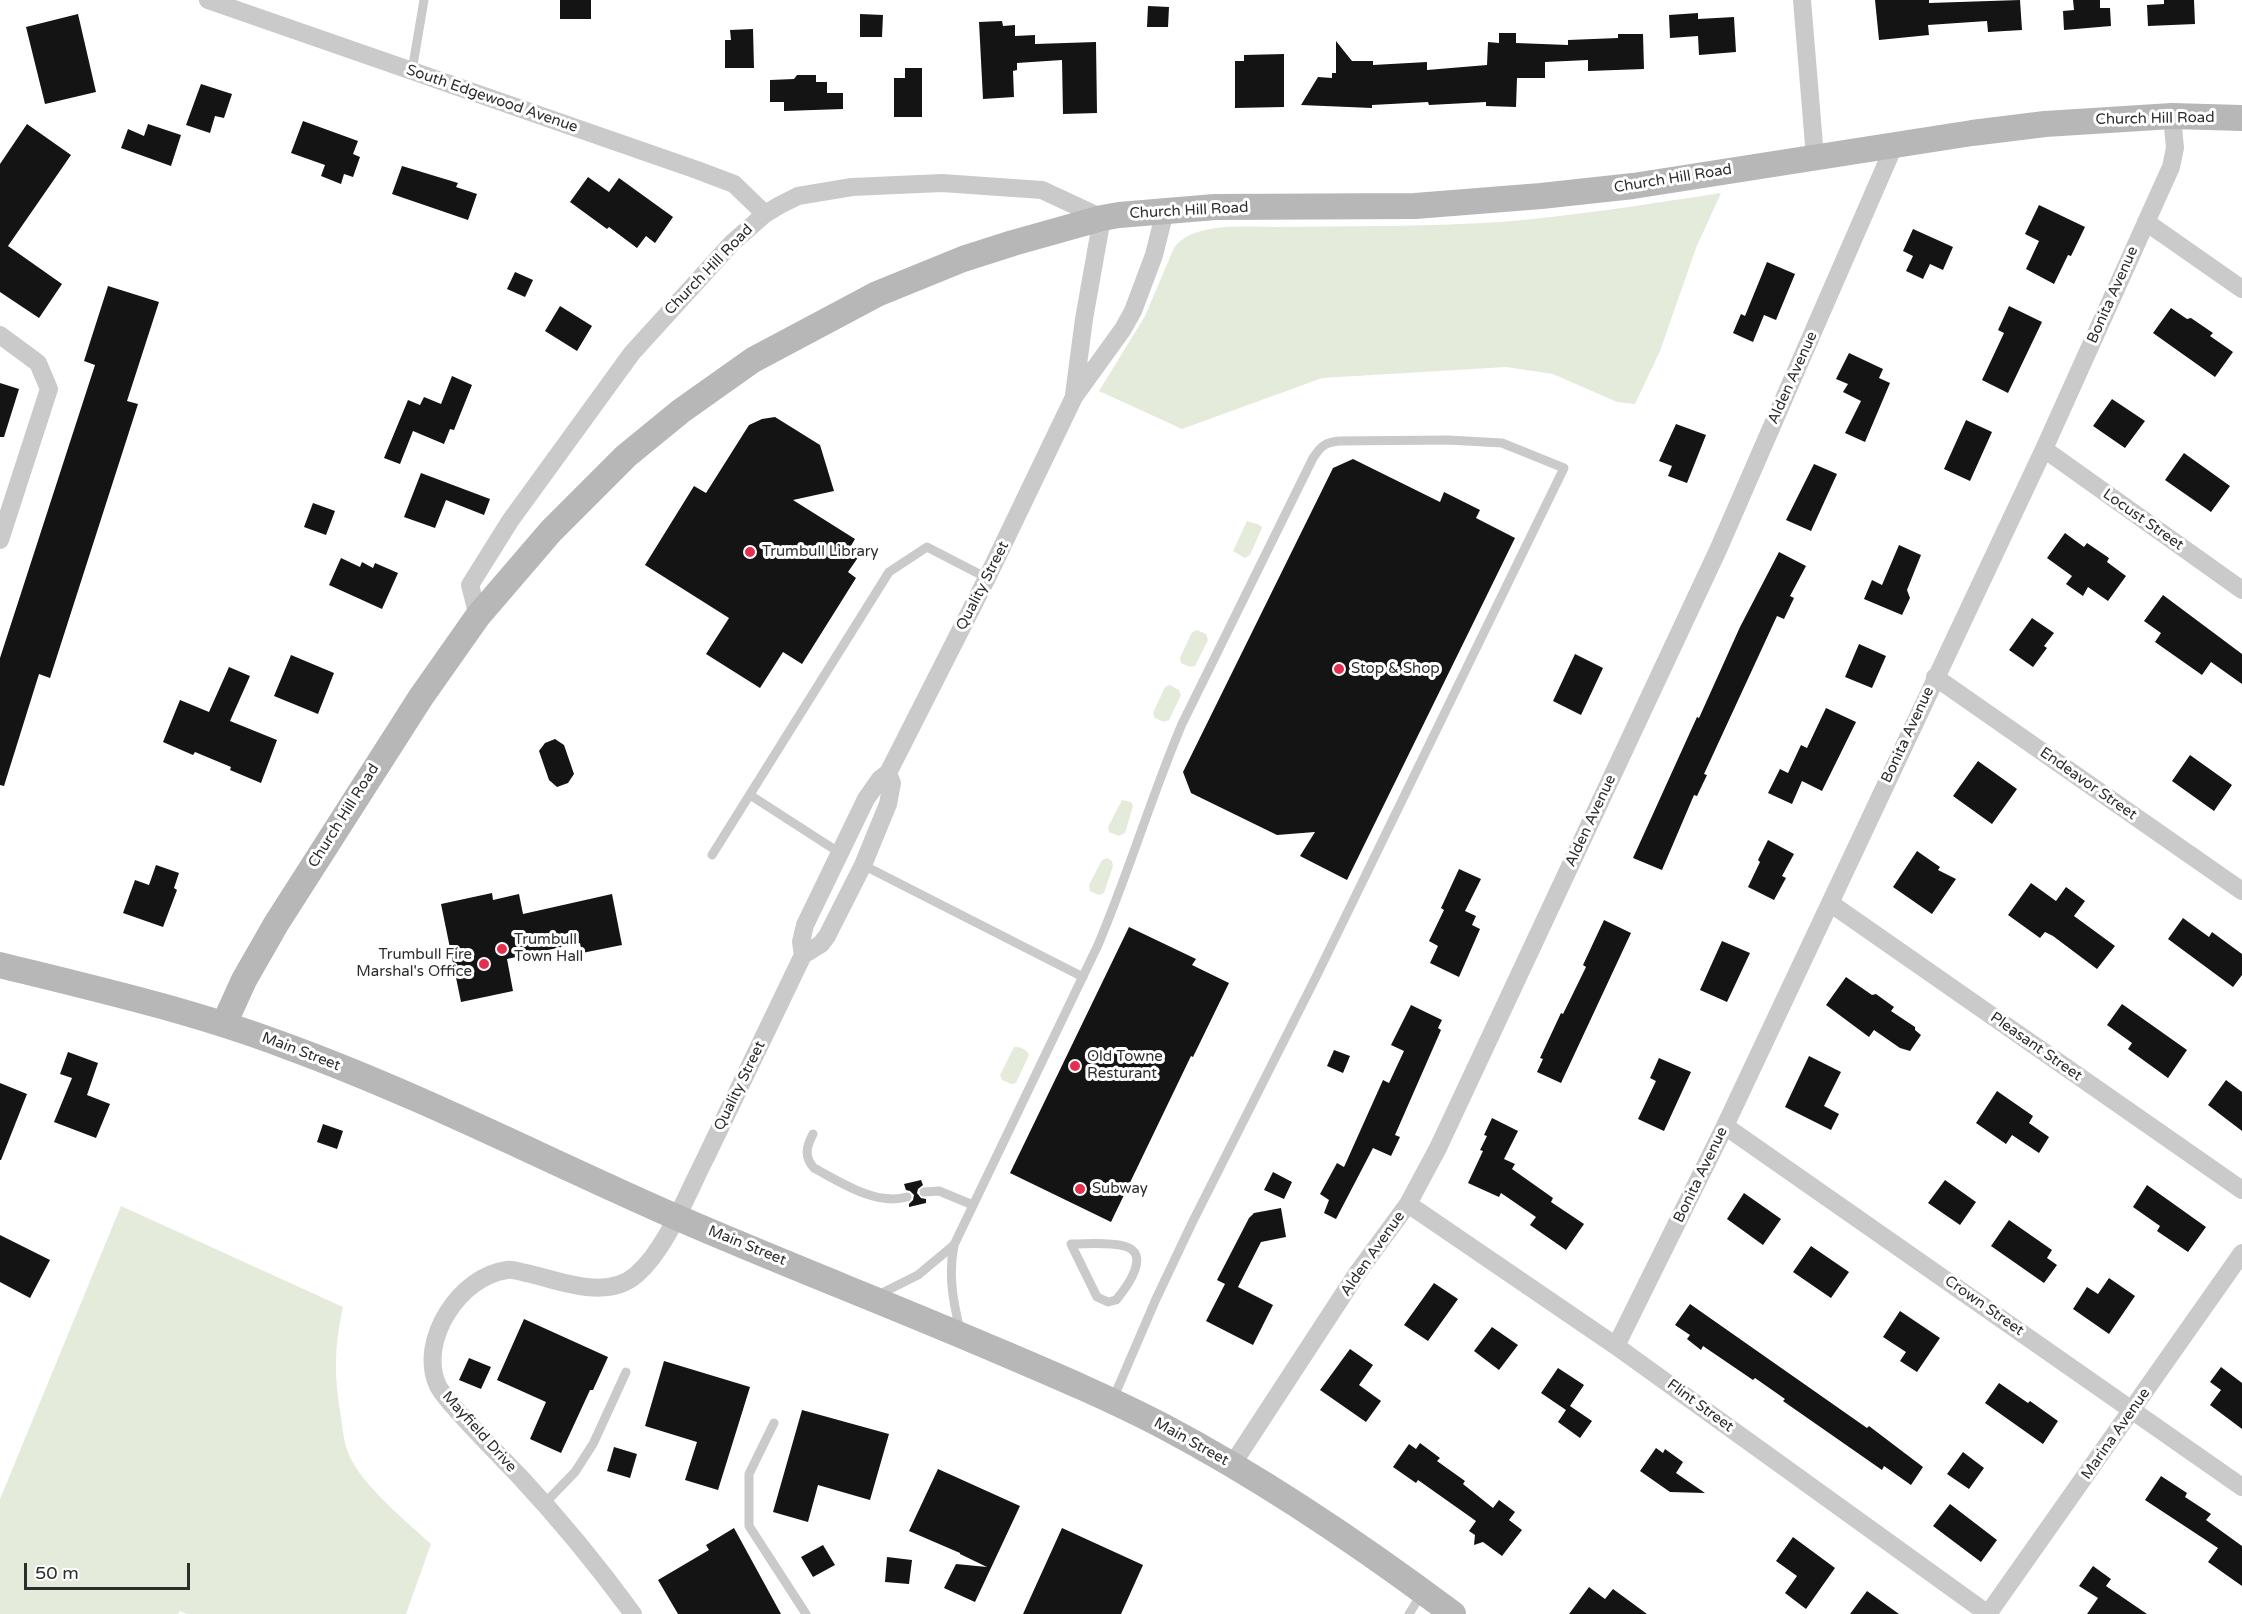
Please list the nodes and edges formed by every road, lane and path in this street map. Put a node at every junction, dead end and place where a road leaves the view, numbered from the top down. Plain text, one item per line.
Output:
1 (208, 0) edge
2 (424, 0) edge
3 (1802, 0) edge
4 (412, 71) junction
5 (2172, 116) junction
6 (2242, 118) edge
7 (1894, 146) junction
8 (1815, 157) junction
9 (1165, 211) junction
10 (765, 214) junction
11 (1102, 218) junction
12 (2146, 222) junction
13 (2242, 289) edge
14 (0, 335) edge
15 (1074, 397) junction
16 (2044, 449) junction
17 (0, 540) edge
18 (987, 578) junction
19 (2242, 590) edge
20 (478, 616) junction
21 (1935, 677) junction
22 (888, 773) junction
23 (750, 795) junction
24 (840, 853) junction
25 (712, 855) dead end
26 (862, 865) junction
27 (2242, 891) edge
28 (1830, 903) junction
29 (803, 955) junction
30 (0, 965) edge
31 (1083, 977) junction
32 (224, 1024) junction
33 (1725, 1126) junction
34 (813, 1134) dead end
35 (2242, 1190) edge
36 (924, 1192) dead end
37 (907, 1197) dead end
38 (1408, 1204) junction
39 (973, 1205) junction
40 (676, 1217) junction
41 (1071, 1244) joint
42 (954, 1245) junction
43 (2242, 1253) edge
44 (872, 1297) junction
45 (962, 1335) junction
46 (1616, 1346) junction
47 (626, 1372) dead end
48 (1112, 1401) junction
49 (2133, 1410) junction
50 (774, 1423) dead end
51 (1232, 1465) junction
52 (2242, 1487) edge
53 (544, 1504) junction
54 (1423, 1591) junction
55 (633, 1614) edge
56 (806, 1614) edge
57 (1409, 1614) edge
58 (1453, 1614) edge
59 (1988, 1614) edge

1 - 4 street, South Edgewood Avenue
2 - 4 lane
3 - 8 street
4 - 10 street, South Edgewood Avenue
5 - 6 main road, Church Hill Road
5 - 7 main road, Church Hill Road
5 - 12 street, Bonita Avenue
7 - 8 main road, Church Hill Road
7 - 38 street, Alden Avenue
8 - 9 main road, Church Hill Road
9 - 11 main road, Church Hill Road
9 - 15 street, Quality Street
10 - 11 street, Church Hill Road
10 - 20 street, Church Hill Road
11 - 15 street, Quality Street
11 - 20 main road, Church Hill Road
12 - 13 street
12 - 16 street, Bonita Avenue
14 - 17 street
15 - 18 street, Quality Street
16 - 19 street, Locust Street
16 - 21 street, Bonita Avenue
18 - 22 street, Quality Street
18 - 23 lane
20 - 32 main road, Church Hill Road
21 - 27 street, Endeavor Street
21 - 28 street, Bonita Avenue
22 - 24 street, Quality Street
22 - 26 street, Quality Street
23 - 24 lane
23 - 25 lane
24 - 26 street
24 - 29 street, Quality Street
26 - 29 street, Quality Street
26 - 31 lane
28 - 33 street, Bonita Avenue
28 - 35 street, Pleasant Street
29 - 40 street, Quality Street
30 - 32 main road, Main Street
31 - 39 lane
31 - 48 lane
32 - 40 main road, Main Street
33 - 46 street, Bonita Avenue
33 - 49 street, Crown Street
34 - 37 lane
36 - 39 lane
38 - 46 street, Flint Street
38 - 51 street, Alden Avenue
39 - 42 lane
40 - 44 main road, Main Street
40 - 53 street, Mayfield Drive
41 - 41 lane
42 - 44 lane
42 - 45 lane
43 - 49 street, Marina Avenue
44 - 45 main road, Main Street
45 - 48 main road, Main Street
46 - 59 street, Flint Street
47 - 53 lane
48 - 51 main road, Main Street
49 - 52 street, Crown Street
49 - 59 street, Marina Avenue
50 - 56 lane
51 - 54 main road, Main Street
53 - 55 street, Mayfield Drive
54 - 57 lane
54 - 58 main road, Main Street

